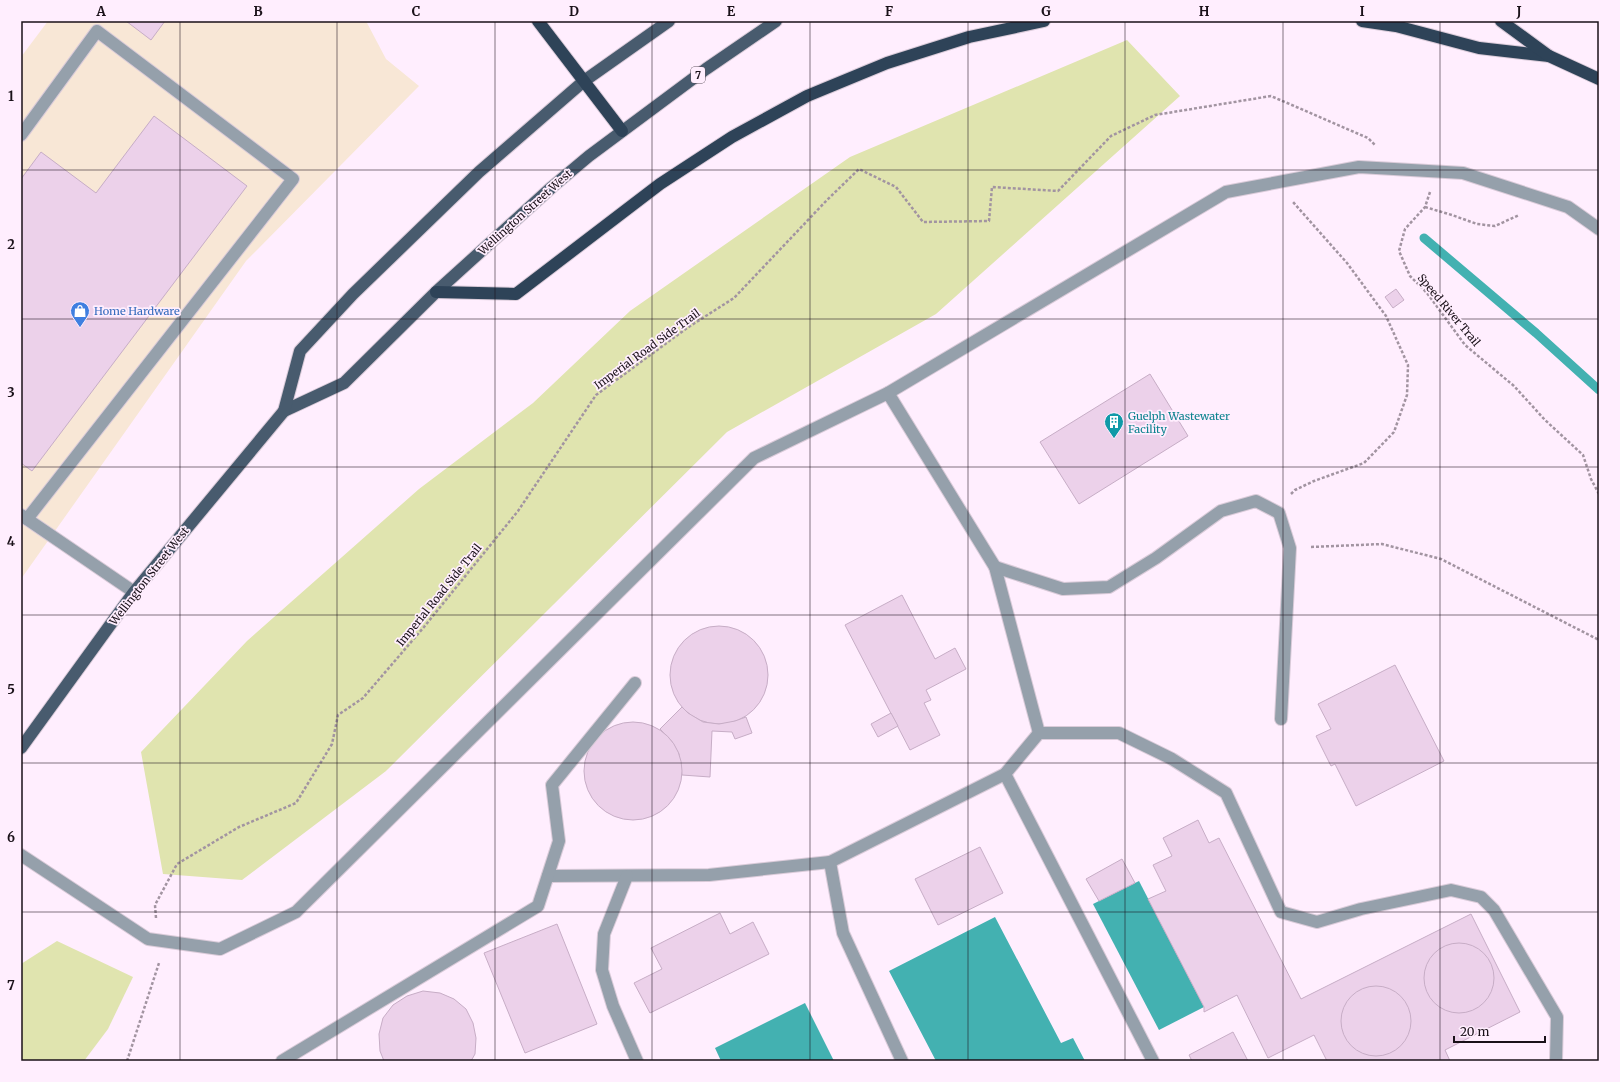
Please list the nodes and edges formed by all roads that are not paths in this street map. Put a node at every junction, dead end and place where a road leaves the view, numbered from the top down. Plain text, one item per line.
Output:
1 (538, 21) edge
2 (669, 21) edge
3 (776, 21) edge
4 (1044, 21) edge
5 (1362, 21) edge
6 (1501, 21) edge
7 (1549, 56) junction
8 (1599, 79) edge
9 (584, 80) junction
10 (622, 130) junction
11 (21, 135) edge
12 (1599, 229) edge
13 (436, 292) junction
14 (888, 393) junction
15 (284, 411) junction
16 (24, 517) edge
17 (994, 567) junction
18 (134, 592) junction
19 (635, 683) dead end
20 (1281, 719) dead end
21 (1039, 733) junction
22 (21, 748) edge
23 (1005, 774) junction
24 (21, 855) edge
25 (830, 862) junction
26 (548, 876) junction
27 (627, 876) junction
28 (282, 1061) edge
29 (637, 1061) edge
30 (902, 1061) edge
31 (1153, 1061) edge
32 (1556, 1061) edge

1 - 9 highway
2 - 9 main road, Wellington Street West
3 - 10 main road, Wellington Street West / 7
4 - 13 highway
5 - 7 highway
6 - 7 highway
7 - 8 highway
9 - 10 highway
9 - 15 main road, Wellington Street West
10 - 13 main road, Wellington Street West
11 - 16 lane
12 - 14 lane
13 - 15 main road, Wellington Street West
14 - 17 lane
14 - 24 lane
15 - 18 main road, Wellington Street West
16 - 18 lane
17 - 20 lane
17 - 21 lane
18 - 22 main road, Wellington Street West
19 - 26 lane
21 - 23 lane
21 - 32 lane
23 - 25 lane
23 - 31 lane
25 - 27 lane
25 - 30 lane
26 - 27 lane
26 - 28 lane
27 - 29 lane

